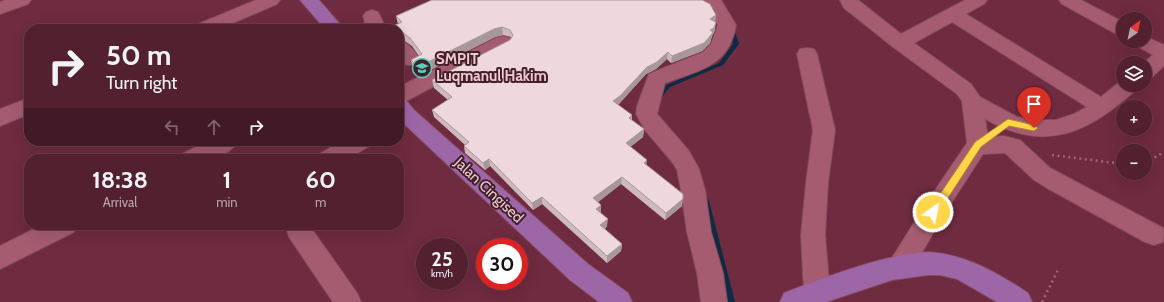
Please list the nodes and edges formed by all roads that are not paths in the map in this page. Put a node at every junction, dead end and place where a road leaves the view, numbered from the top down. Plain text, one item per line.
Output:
1 (22, 0) edge
2 (271, 0) edge
3 (309, 0) edge
4 (712, 0) edge
5 (849, 0) edge
6 (978, 0) edge
7 (1068, 0) edge
8 (0, 8) edge
9 (953, 14) junction
10 (215, 24) edge
11 (331, 24) edge
12 (1116, 26) edge
13 (503, 42) edge
14 (900, 43) junction
15 (1152, 46) edge
16 (1164, 53) edge
17 (807, 54) dead end
18 (1164, 56) edge
19 (1152, 66) edge
20 (1120, 92) edge
21 (972, 101) junction
22 (24, 107) edge
23 (404, 107) edge
24 (1102, 107) junction
25 (404, 112) edge
26 (0, 118) edge
27 (1008, 122) junction
28 (977, 145) junction
29 (217, 146) edge
30 (351, 146) edge
31 (202, 154) edge
32 (338, 154) edge
33 (55, 230) edge
34 (298, 230) edge
35 (1154, 235) dead end
36 (0, 258) edge
37 (901, 266) junction
38 (817, 293) junction
39 (348, 302) edge
40 (619, 302) edge
41 (714, 302) edge
42 (793, 302) edge
43 (1019, 302) edge

1 - 8 street
2 - 10 street
3 - 11 main road
4 - 41 street
5 - 14 street
6 - 9 street
7 - 12 street
9 - 14 street
9 - 24 street
13 - 23 street
14 - 21 street
15 - 16 street
17 - 38 street
18 - 19 street
20 - 24 street
21 - 27 street
21 - 28 street
22 - 26 street
24 - 27 street
25 - 40 main road, Jalan Cingised
27 - 28 street
28 - 35 street
28 - 37 street
29 - 31 street
30 - 32 street
33 - 36 street
34 - 39 street
37 - 38 main road
37 - 43 main road
38 - 42 main road

